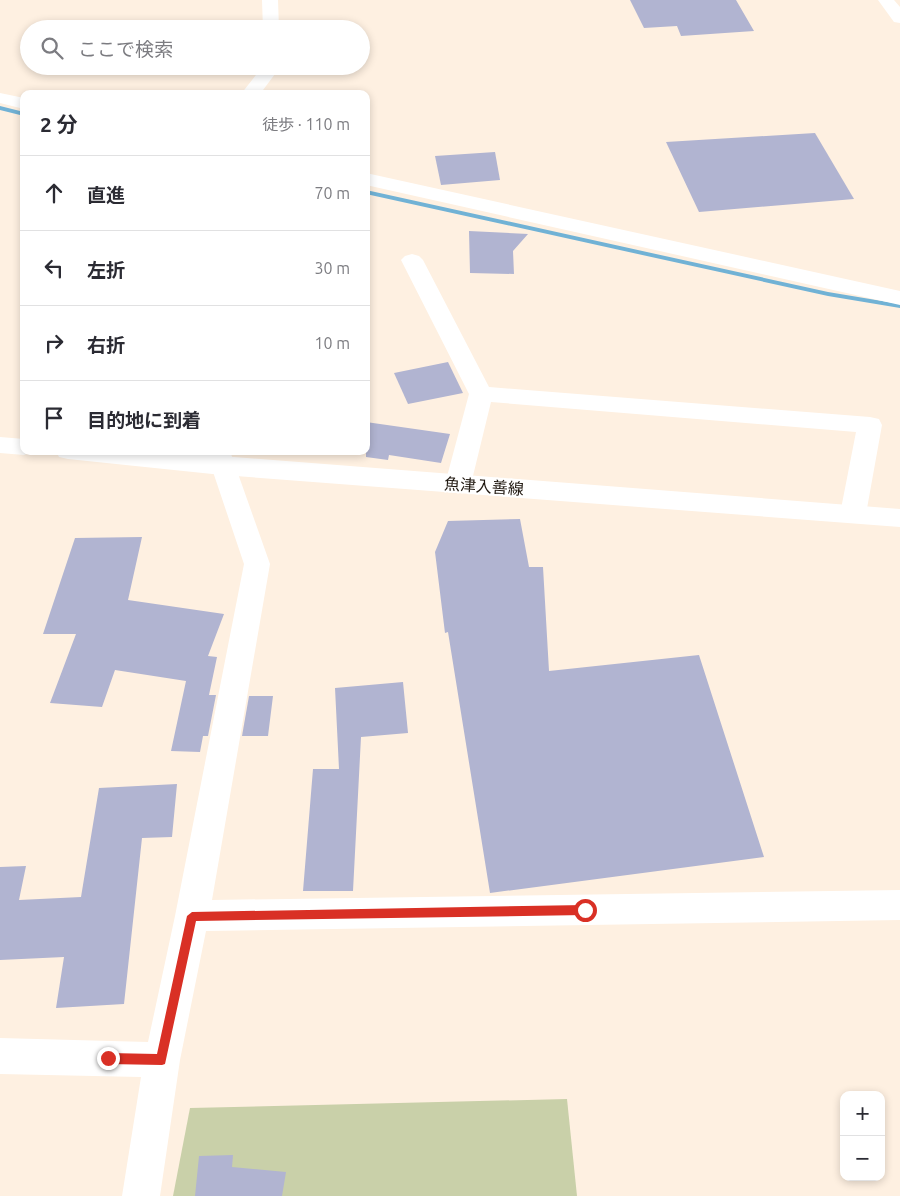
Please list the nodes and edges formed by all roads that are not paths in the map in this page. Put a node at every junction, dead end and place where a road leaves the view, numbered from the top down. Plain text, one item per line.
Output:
1 (270, 0) edge
2 (886, 0) edge
3 (900, 18) edge
4 (271, 20) edge
5 (265, 75) edge
6 (253, 90) edge
7 (0, 98) edge
8 (20, 103) edge
9 (370, 180) edge
10 (412, 260) dead end
11 (900, 298) edge
12 (481, 394) junction
13 (0, 445) edge
14 (20, 447) edge
15 (155, 455) edge
16 (220, 458) edge
17 (458, 484) junction
18 (853, 514) junction
19 (900, 518) edge
20 (900, 905) edge
21 (192, 916) junction
22 (0, 1056) edge
23 (162, 1060) junction
24 (141, 1196) edge

1 - 4 street
2 - 3 street
5 - 6 street
7 - 8 street
9 - 11 street
10 - 12 street
12 - 17 street
12 - 18 street
13 - 14 street
15 - 16 street, 魚津入善線
16 - 17 street, 魚津入善線
16 - 21 street
17 - 18 street, 魚津入善線
18 - 19 street, 魚津入善線
20 - 21 street
21 - 23 street
22 - 23 street
23 - 24 street

